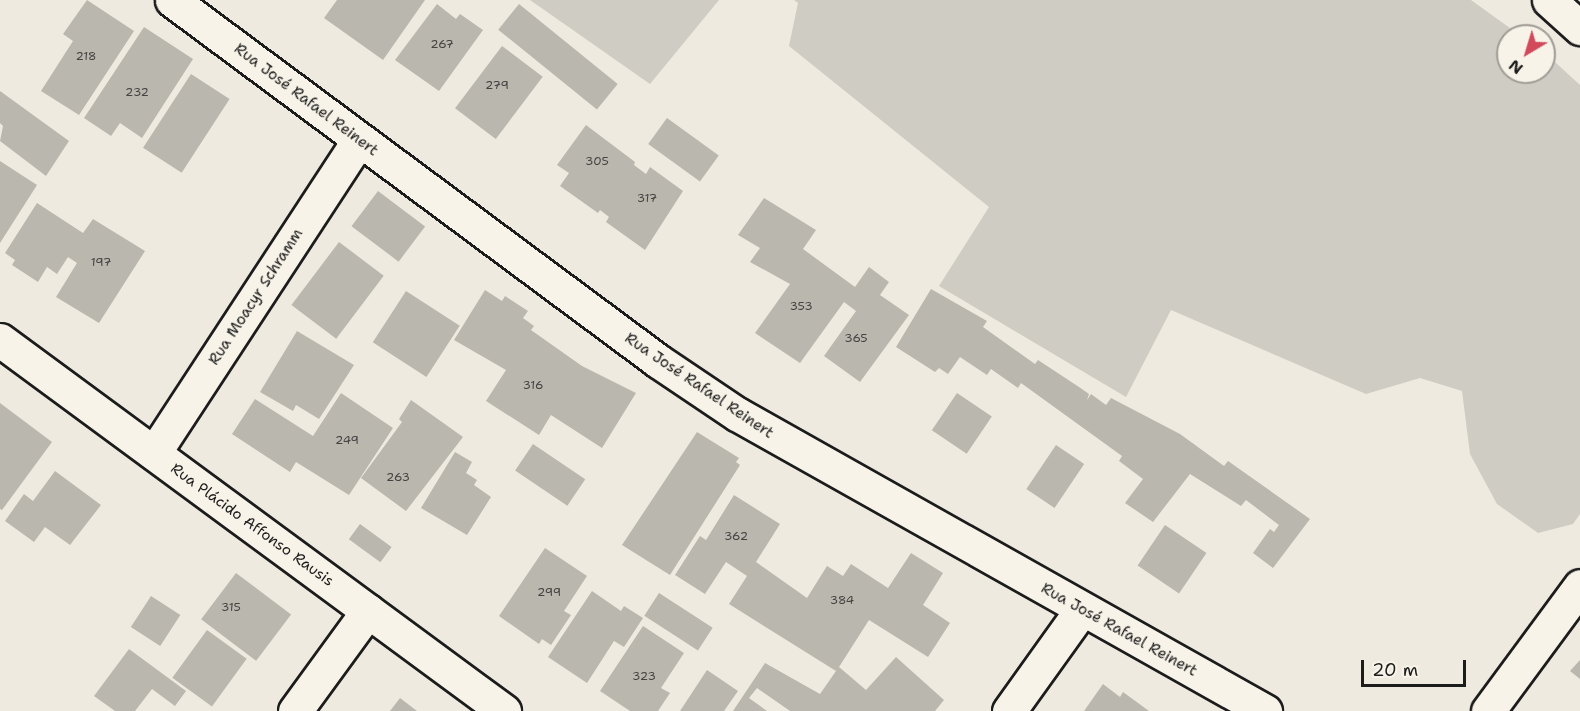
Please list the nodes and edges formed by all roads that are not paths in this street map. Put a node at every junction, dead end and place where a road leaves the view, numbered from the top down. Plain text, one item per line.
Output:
1 (172, 0) edge
2 (1549, 0) edge
3 (1580, 28) edge
4 (359, 140) junction
5 (0, 340) edge
6 (154, 453) junction
7 (1580, 586) edge
8 (1082, 609) junction
9 (368, 611) junction
10 (296, 711) edge
11 (504, 711) edge
12 (1009, 711) edge
13 (1265, 711) edge
14 (1488, 711) edge

1 - 4 street, Rua José Rafael Reinert
2 - 3 street
4 - 6 street, Rua Moacyr Schramm
4 - 8 street, Rua José Rafael Reinert
5 - 6 street, Rua Plácido Affonso Rausis
6 - 9 street, Rua Plácido Affonso Rausis
7 - 14 street
8 - 12 street
8 - 13 street, Rua José Rafael Reinert
9 - 10 street
9 - 11 street, Rua Plácido Affonso Rausis

